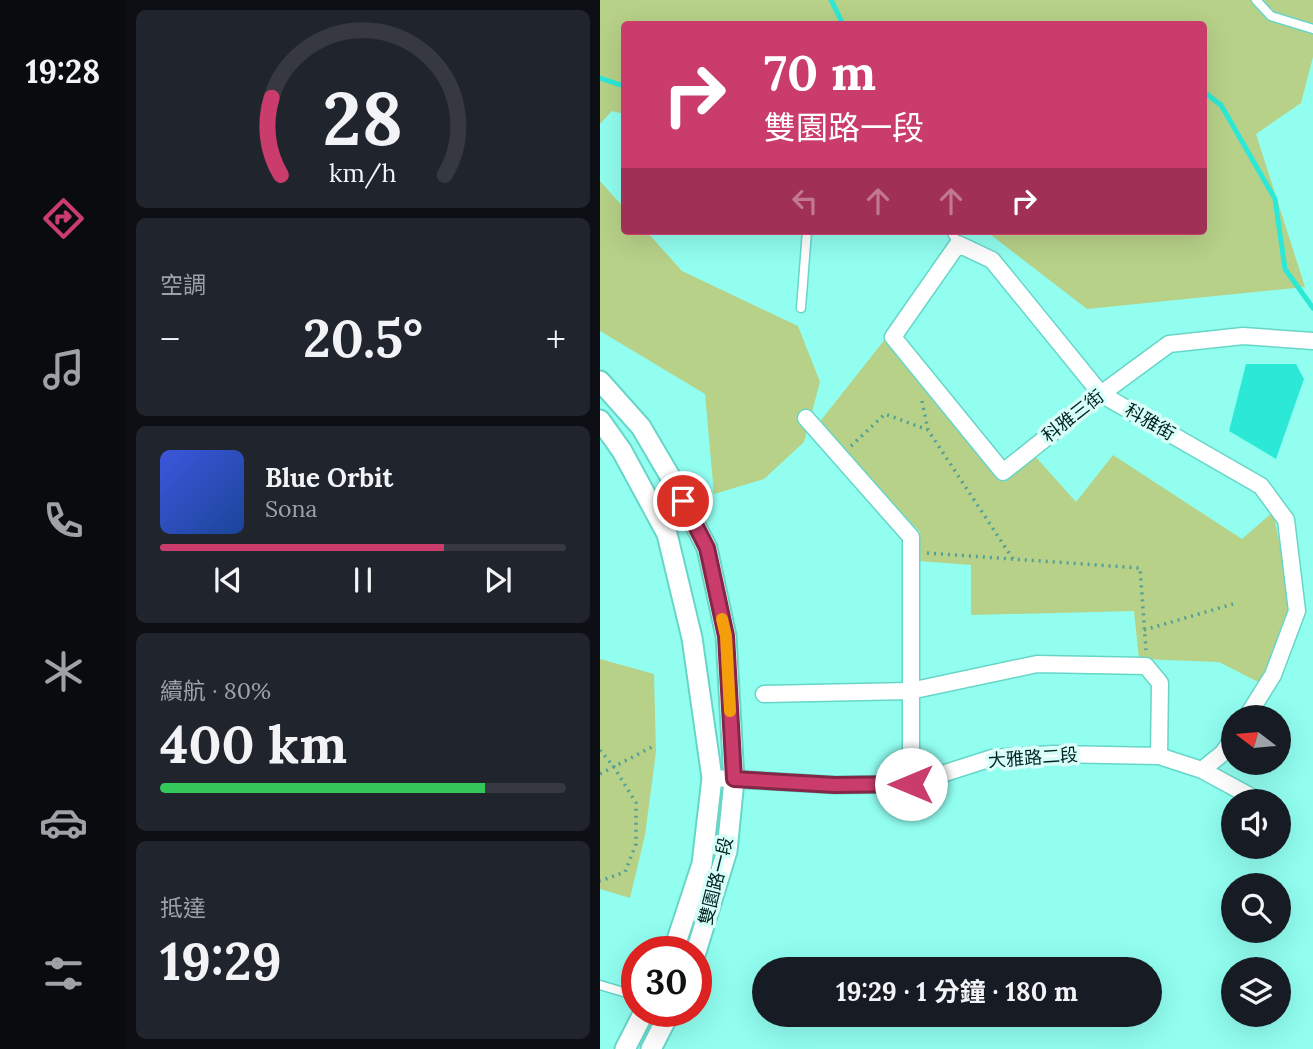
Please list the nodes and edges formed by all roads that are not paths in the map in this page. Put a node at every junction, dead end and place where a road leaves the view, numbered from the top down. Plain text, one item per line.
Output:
1 (1256, 0) edge
2 (1313, 29) edge
3 (807, 235) edge
4 (955, 238) edge
5 (801, 309) dead end
6 (893, 338) joint
7 (1313, 341) edge
8 (600, 381) edge
9 (1101, 394) junction
10 (806, 418) dead end
11 (600, 420) edge
12 (910, 691) junction
13 (764, 694) dead end
14 (1254, 705) edge
15 (1221, 755) edge
16 (1159, 756) junction
17 (1202, 770) junction
18 (712, 778) junction
19 (734, 779) junction
20 (911, 784) junction
21 (1237, 789) edge
22 (678, 936) edge
23 (701, 936) edge
24 (600, 985) edge
25 (621, 991) edge
26 (636, 1027) edge
27 (662, 1027) edge
28 (625, 1049) edge
29 (651, 1049) edge

1 - 2 lane
3 - 5 lane
4 - 6 street, 科雅街
4 - 9 street, 科雅街
6 - 9 street, 科雅三街
7 - 9 street, 科雅三街
8 - 19 street, 雙園路一段
9 - 14 street, 科雅街
10 - 12 street
11 - 18 street, 雙園路一段
12 - 13 street
12 - 16 street
12 - 20 street
15 - 17 street
16 - 17 street, 大雅路二段
16 - 20 street, 大雅路二段
17 - 21 street, 大雅路二段
18 - 19 street, 大雅路二段
18 - 22 street, 雙園路一段
19 - 20 street, 大雅路二段
19 - 23 street, 雙園路一段
24 - 25 lane
26 - 28 street
27 - 29 street

